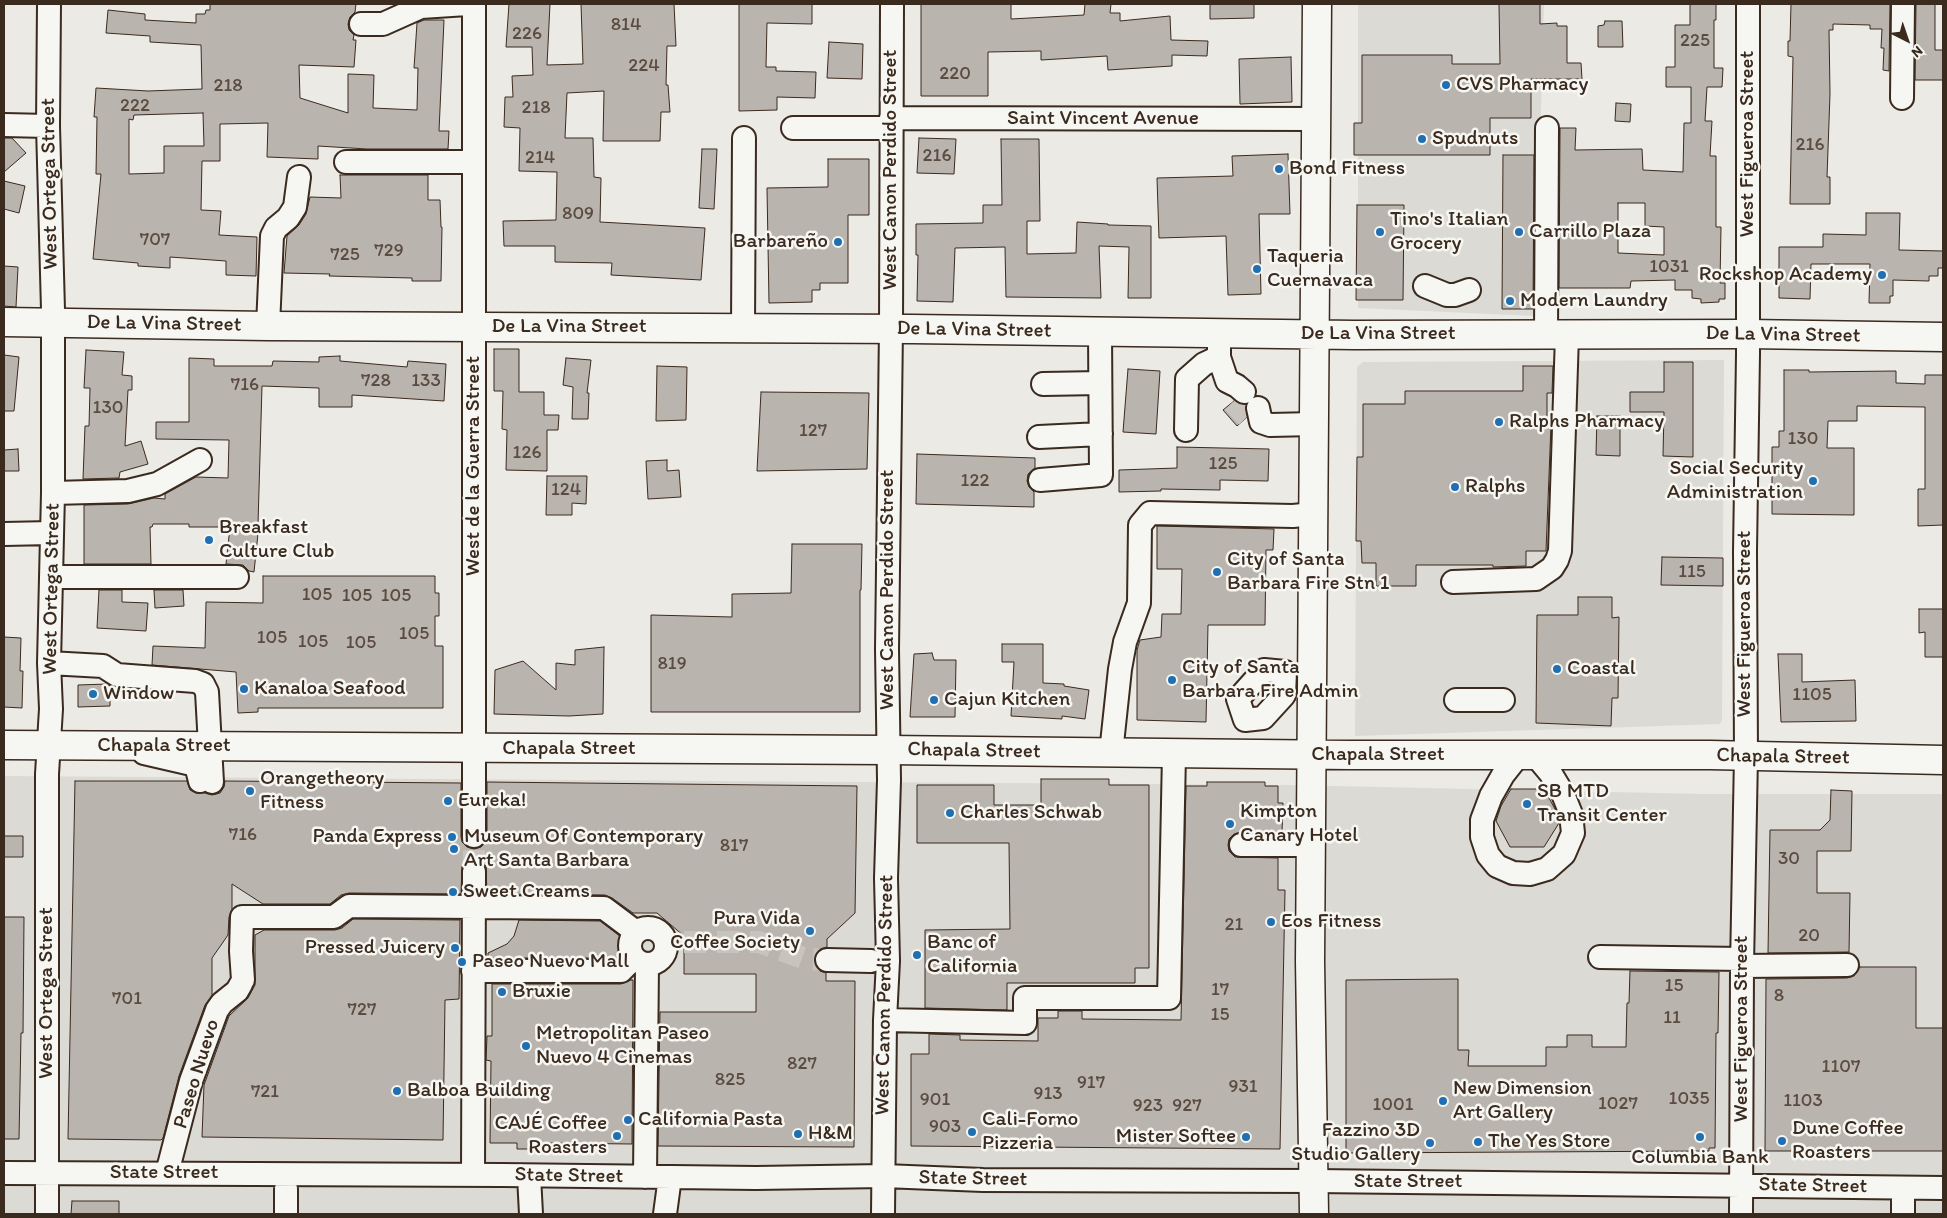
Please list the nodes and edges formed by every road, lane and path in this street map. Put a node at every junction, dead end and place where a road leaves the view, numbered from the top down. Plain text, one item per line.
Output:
1 (49, 4) edge
2 (467, 4) edge
3 (474, 4) edge
4 (892, 4) edge
5 (1317, 4) edge
6 (1748, 4) edge
7 (1903, 4) edge
8 (361, 24) dead end
9 (1902, 98) dead end
10 (1316, 119) junction
11 (891, 123) junction
12 (4, 125) edge
13 (48, 126) junction
14 (792, 128) dead end
15 (1548, 128) dead end
16 (744, 138) dead end
17 (346, 162) dead end
18 (474, 162) junction
19 (299, 177) dead end
20 (1425, 286) dead end
21 (1469, 290) dead end
22 (4, 322) edge
23 (53, 322) junction
24 (268, 326) junction
25 (474, 327) junction
26 (743, 328) junction
27 (891, 328) junction
28 (1100, 332) junction
29 (1314, 334) junction
30 (1748, 334) junction
31 (1556, 335) junction
32 (1943, 337) edge
33 (1219, 345) junction
34 (1100, 383) junction
35 (1043, 384) dead end
36 (1314, 424) junction
37 (1186, 430) dead end
38 (1101, 434) junction
39 (1039, 437) dead end
40 (200, 460) dead end
41 (1040, 480) dead end
42 (53, 493) junction
43 (1313, 514) junction
44 (51, 533) junction
45 (4, 534) edge
46 (51, 577) junction
47 (237, 577) dead end
48 (1453, 582) dead end
49 (1312, 657) junction
50 (49, 663) junction
51 (1456, 700) dead end
52 (1504, 700) dead end
53 (50, 744) junction
54 (4, 745) edge
55 (116, 746) junction
56 (217, 746) junction
57 (474, 748) junction
58 (887, 750) junction
59 (1110, 753) junction
60 (1236, 753) junction
61 (1174, 754) junction
62 (1312, 755) junction
63 (1527, 756) junction
64 (1746, 756) junction
65 (1943, 760) edge
66 (474, 836) tunnel mouth
67 (1241, 845) dead end
68 (1311, 845) junction
69 (474, 872) tunnel mouth
70 (474, 907) junction
71 (636, 932) junction
72 (1600, 957) dead end
73 (827, 960) tunnel mouth
74 (641, 961) junction
75 (871, 961) dead end
76 (1742, 962) junction
77 (1847, 965) dead end
78 (473, 971) junction
79 (885, 1020) junction
80 (4, 1173) edge
81 (47, 1173) junction
82 (167, 1173) junction
83 (473, 1175) junction
84 (529, 1176) junction
85 (884, 1176) junction
86 (645, 1177) junction
87 (670, 1177) junction
88 (1314, 1181) junction
89 (1742, 1185) junction
90 (1903, 1188) junction
91 (1943, 1188) edge
92 (286, 1189) dead end
93 (47, 1214) edge
94 (286, 1214) edge
95 (531, 1214) edge
96 (664, 1214) edge
97 (884, 1214) edge
98 (1314, 1214) edge
99 (1741, 1214) edge
100 (1902, 1214) edge

1 - 13 street, West Ortega Street
2 - 8 street
3 - 18 street, West de la Guerra Street
4 - 11 street, West Canon Perdido Street
5 - 10 main road
6 - 30 street, West Figueroa Street
7 - 9 street
10 - 11 street, Saint Vincent Avenue
10 - 29 main road
11 - 14 street, Saint Vincent Avenue
11 - 27 street, West Canon Perdido Street
12 - 13 street
13 - 23 street, West Ortega Street
15 - 31 street
16 - 26 street
17 - 18 street
18 - 25 street, West de la Guerra Street
19 - 24 street
20 - 21 street
22 - 23 main road, De La Vina Street
23 - 24 main road, De La Vina Street
23 - 42 street, West Ortega Street
24 - 25 main road, De La Vina Street
25 - 26 main road, De La Vina Street
25 - 57 street, West de la Guerra Street
26 - 27 main road, De La Vina Street
27 - 28 main road, De La Vina Street
27 - 58 street, West Canon Perdido Street
28 - 33 main road, De La Vina Street
28 - 34 street
29 - 31 main road, De La Vina Street
29 - 33 main road, De La Vina Street
29 - 36 main road
30 - 31 main road, De La Vina Street
30 - 32 main road, De La Vina Street
30 - 64 street, West Figueroa Street
31 - 48 street
33 - 36 street
33 - 37 street
34 - 35 street
34 - 38 street
36 - 43 main road
38 - 39 street
38 - 41 street
40 - 42 street
42 - 44 street, West Ortega Street
43 - 49 main road
43 - 59 street
44 - 45 street
44 - 46 street, West Ortega Street
46 - 47 street
46 - 50 street, West Ortega Street
49 - 60 street
49 - 62 main road
50 - 53 street, West Ortega Street
50 - 56 street
51 - 52 street
53 - 54 main road, Chapala Street
53 - 55 main road, Chapala Street
53 - 81 street, West Ortega Street
55 - 56 main road, Chapala Street
55 - 56 street
56 - 57 main road, Chapala Street
57 - 58 main road, Chapala Street
57 - 66 street
58 - 59 main road, Chapala Street
58 - 79 street, West Canon Perdido Street
59 - 61 main road, Chapala Street
60 - 61 main road, Chapala Street
60 - 62 main road, Chapala Street
61 - 79 street
62 - 63 main road, Chapala Street
62 - 68 main road
63 - 63 street
63 - 64 main road, Chapala Street
64 - 65 main road, Chapala Street
64 - 76 street, West Figueroa Street
67 - 68 street
68 - 88 main road
69 - 70 street
70 - 71 street, Paseo Nuevo
70 - 78 street
70 - 82 street, Paseo Nuevo
71 - 74 street
71 - 74 street
72 - 76 street
73 - 75 street
74 - 78 street
74 - 86 street
76 - 77 street
76 - 89 street, West Figueroa Street
78 - 83 street
79 - 85 street, West Canon Perdido Street
80 - 81 street, State Street
81 - 82 street, State Street
81 - 93 street, West Ortega Street
82 - 83 street, State Street
83 - 84 street, State Street
84 - 86 street, State Street
84 - 95 street
85 - 87 street, State Street
85 - 88 street, State Street
85 - 97 street, West Canon Perdido Street
86 - 87 street, State Street
87 - 96 street
88 - 89 street, State Street
88 - 98 main road
89 - 90 street, State Street
89 - 99 street, West Figueroa Street
90 - 91 street, State Street
90 - 100 street
92 - 94 street

